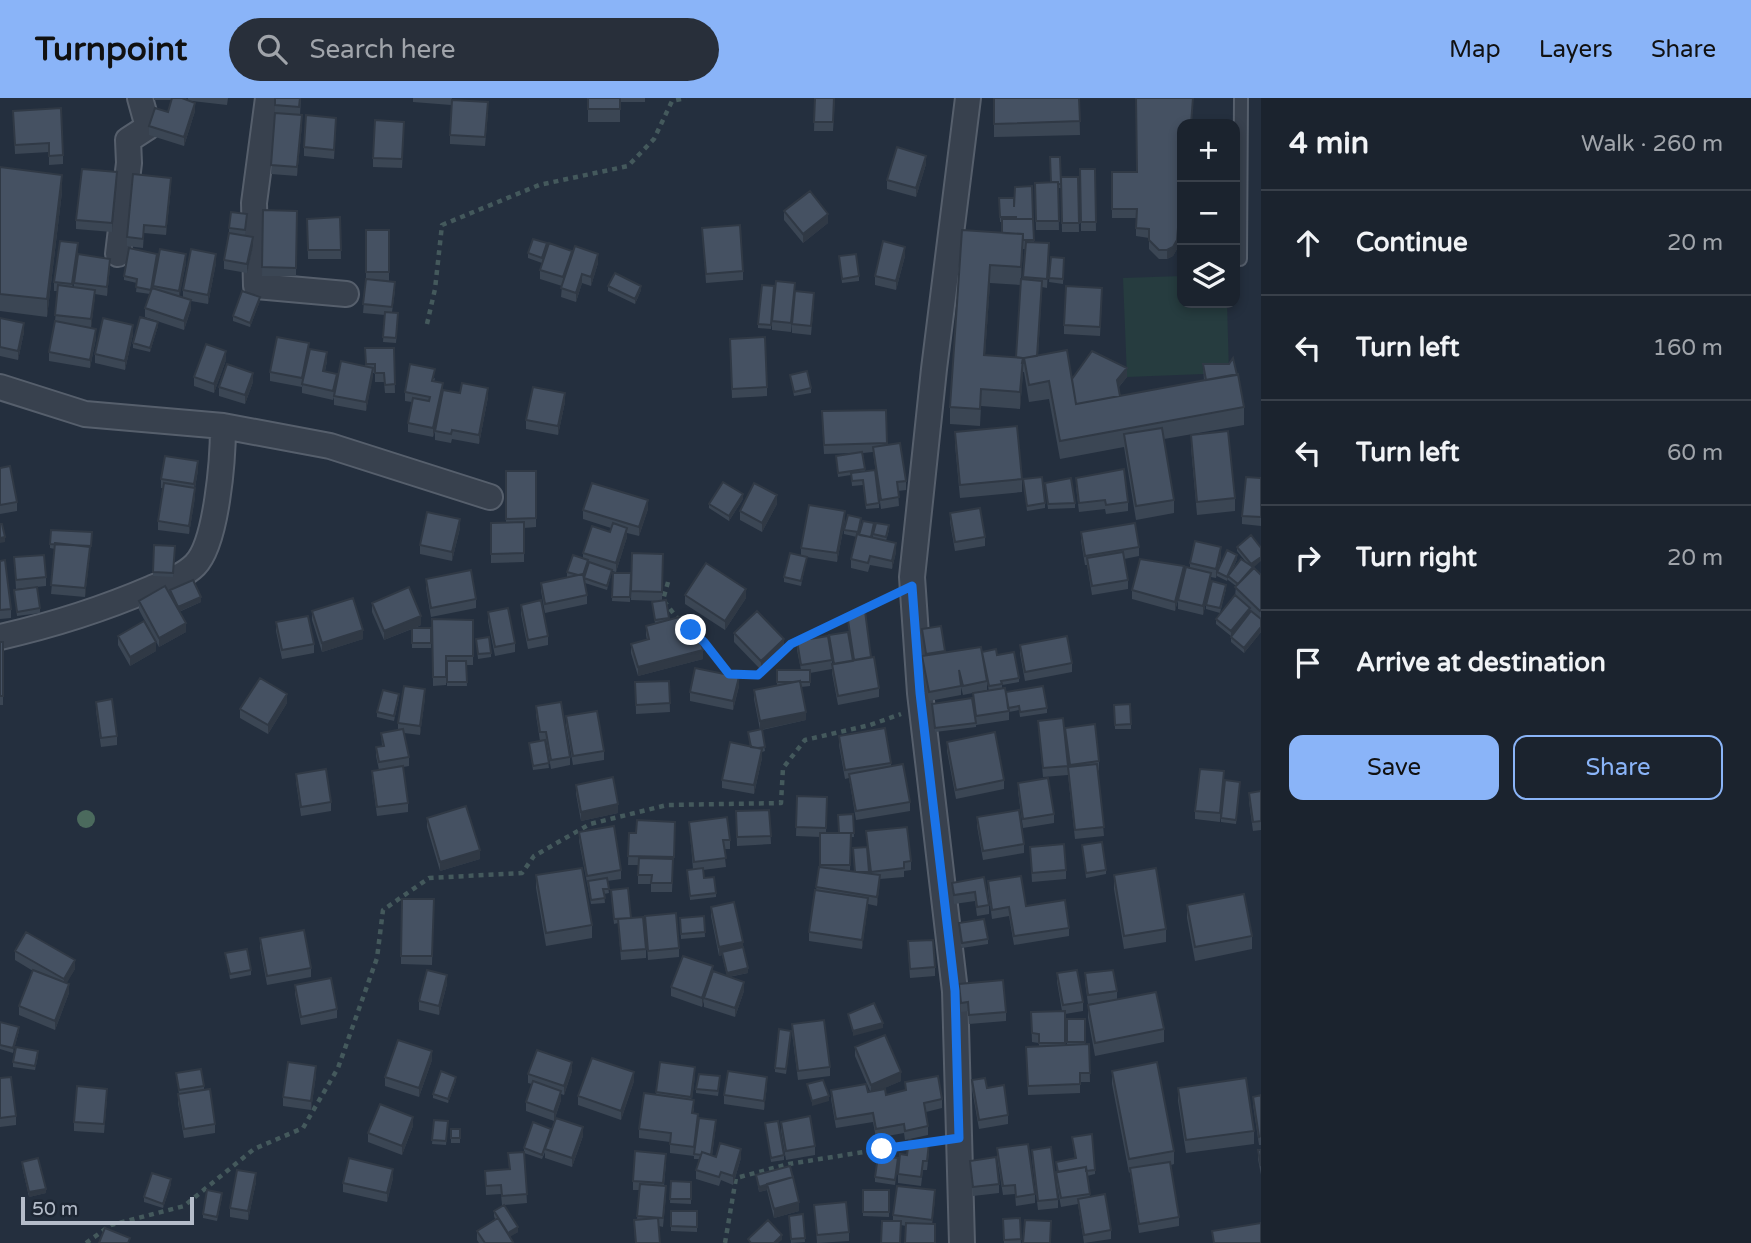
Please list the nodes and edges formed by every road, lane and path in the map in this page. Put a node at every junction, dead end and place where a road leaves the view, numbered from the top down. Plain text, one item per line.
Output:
1 (140, 98) edge
2 (268, 98) edge
3 (686, 98) edge
4 (968, 98) edge
5 (1241, 98) edge
6 (118, 254) dead end
7 (1240, 259) dead end
8 (346, 294) dead end
9 (427, 324) dead end
10 (0, 387) edge
11 (223, 426) junction
12 (490, 497) dead end
13 (668, 582) dead end
14 (912, 586) junction
15 (0, 637) edge
16 (922, 707) junction
17 (921, 1143) edge
18 (86, 1243) edge
19 (725, 1243) edge
20 (962, 1243) edge

1 - 6 street
2 - 8 street
3 - 9 path
4 - 14 street
5 - 7 lane
10 - 11 street
11 - 12 street
11 - 15 street
13 - 14 path
14 - 16 street
16 - 18 path
16 - 20 street
17 - 19 path

